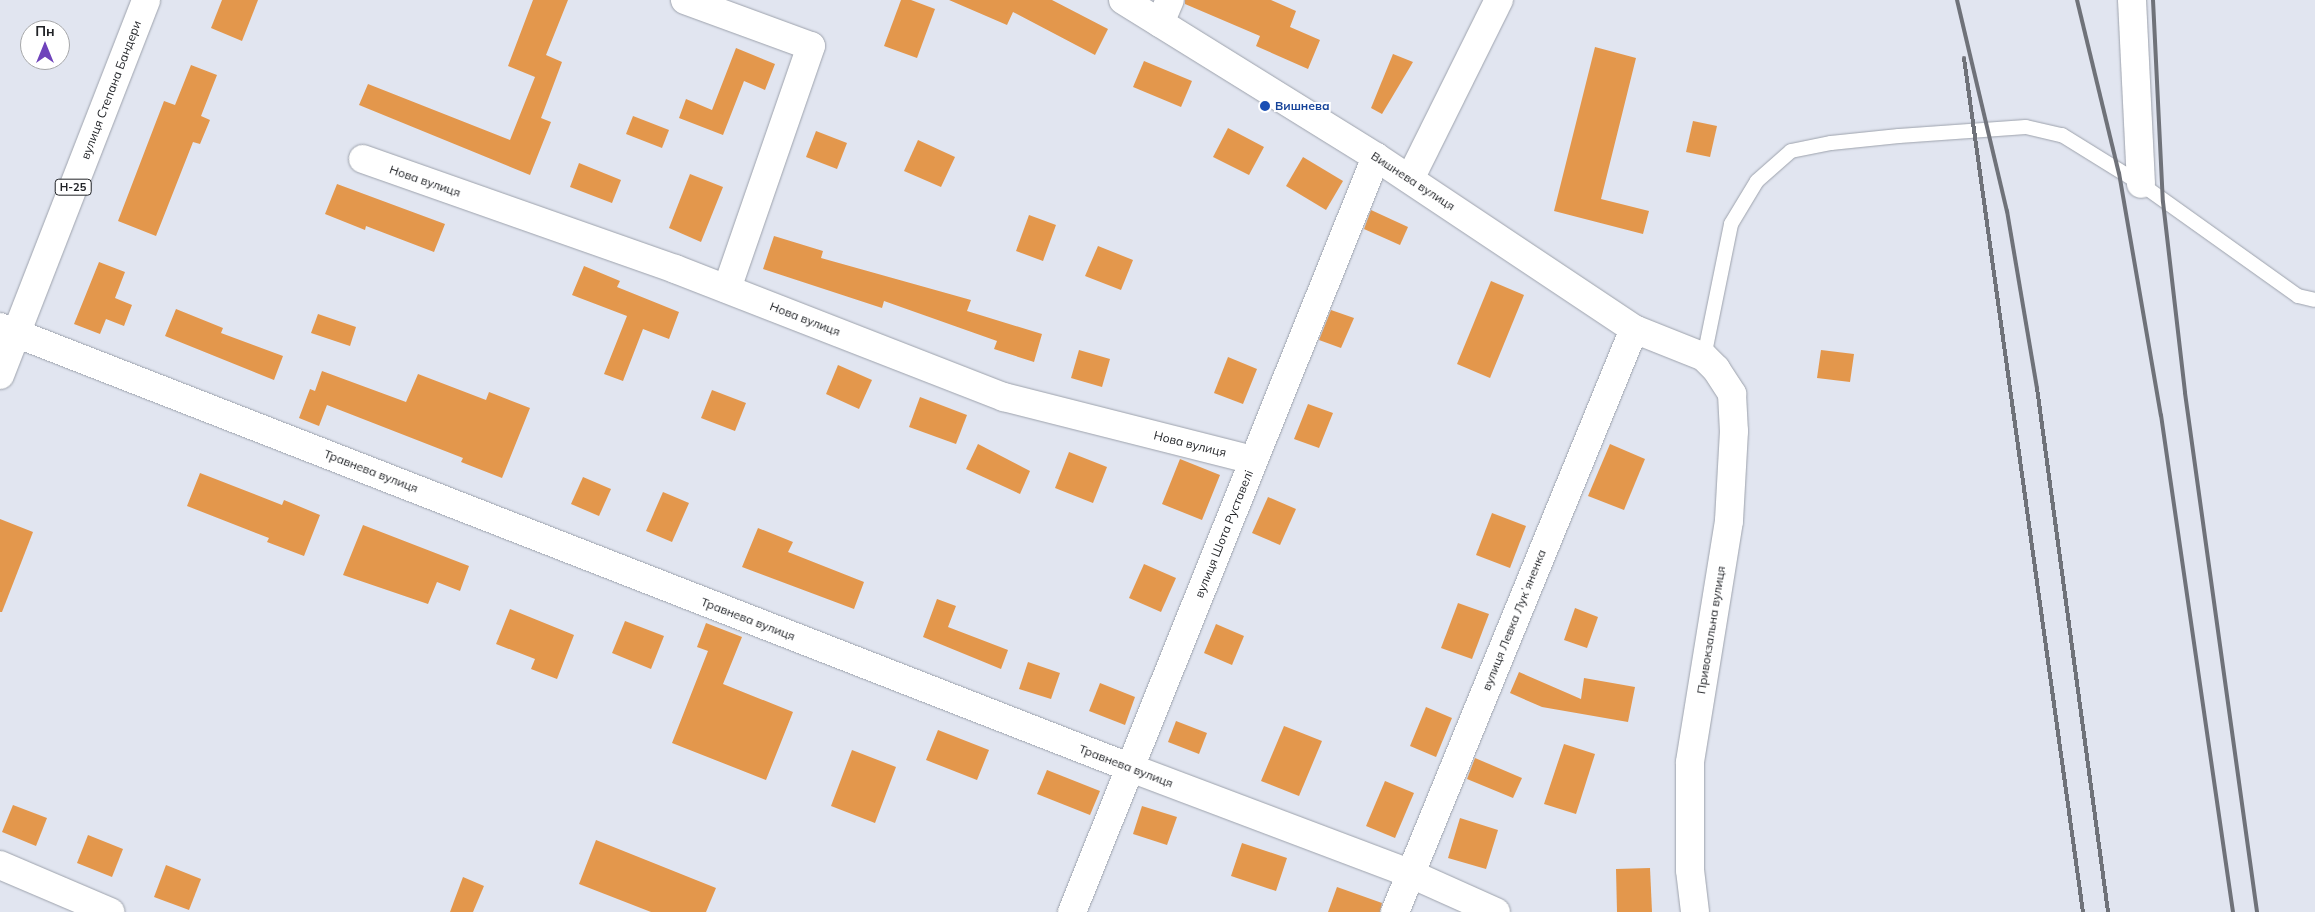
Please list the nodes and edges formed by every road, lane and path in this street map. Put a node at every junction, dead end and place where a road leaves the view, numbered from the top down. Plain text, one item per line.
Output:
1 (146, 0) edge
2 (686, 0) edge
3 (1123, 0) edge
4 (1498, 0) edge
5 (2132, 0) edge
6 (1165, 12) edge
7 (1376, 156) junction
8 (363, 159) dead end
9 (1410, 179) junction
10 (2141, 184) junction
11 (727, 289) junction
12 (2315, 300) edge
13 (1634, 329) junction
14 (8, 330) edge
15 (1704, 357) junction
16 (0, 375) edge
17 (1253, 460) junction
18 (1131, 768) junction
19 (0, 865) edge
20 (1410, 874) junction
21 (110, 912) edge
22 (1072, 912) edge
23 (1395, 912) edge
24 (1496, 912) edge
25 (1695, 912) edge

1 - 14 street, вулиця Степана Бандери / Н-25
2 - 11 street
3 - 6 street, Вишнева вулиця
4 - 9 street
5 - 10 street
6 - 7 street, Вишнева вулиця
7 - 9 street, Вишнева вулиця
7 - 17 street, вулиця Шота Руставелі
8 - 11 street, Нова вулиця
9 - 13 street, Вишнева вулиця
10 - 12 lane
10 - 15 lane
11 - 17 street, Нова вулиця
13 - 15 street, Вишнева вулиця
13 - 20 street, вулиця Левка Лукʼяненка
14 - 16 street, вулиця Степана Бандери / Н-25
14 - 18 street, Травнева вулиця
15 - 25 street, Привокзальна вулиця
17 - 18 street, вулиця Шота Руставелі
18 - 20 street, Травнева вулиця
18 - 22 street, вулиця Шота Руставелі
19 - 21 street
20 - 23 street, вулиця Левка Лукʼяненка
20 - 24 street, Травнева вулиця

